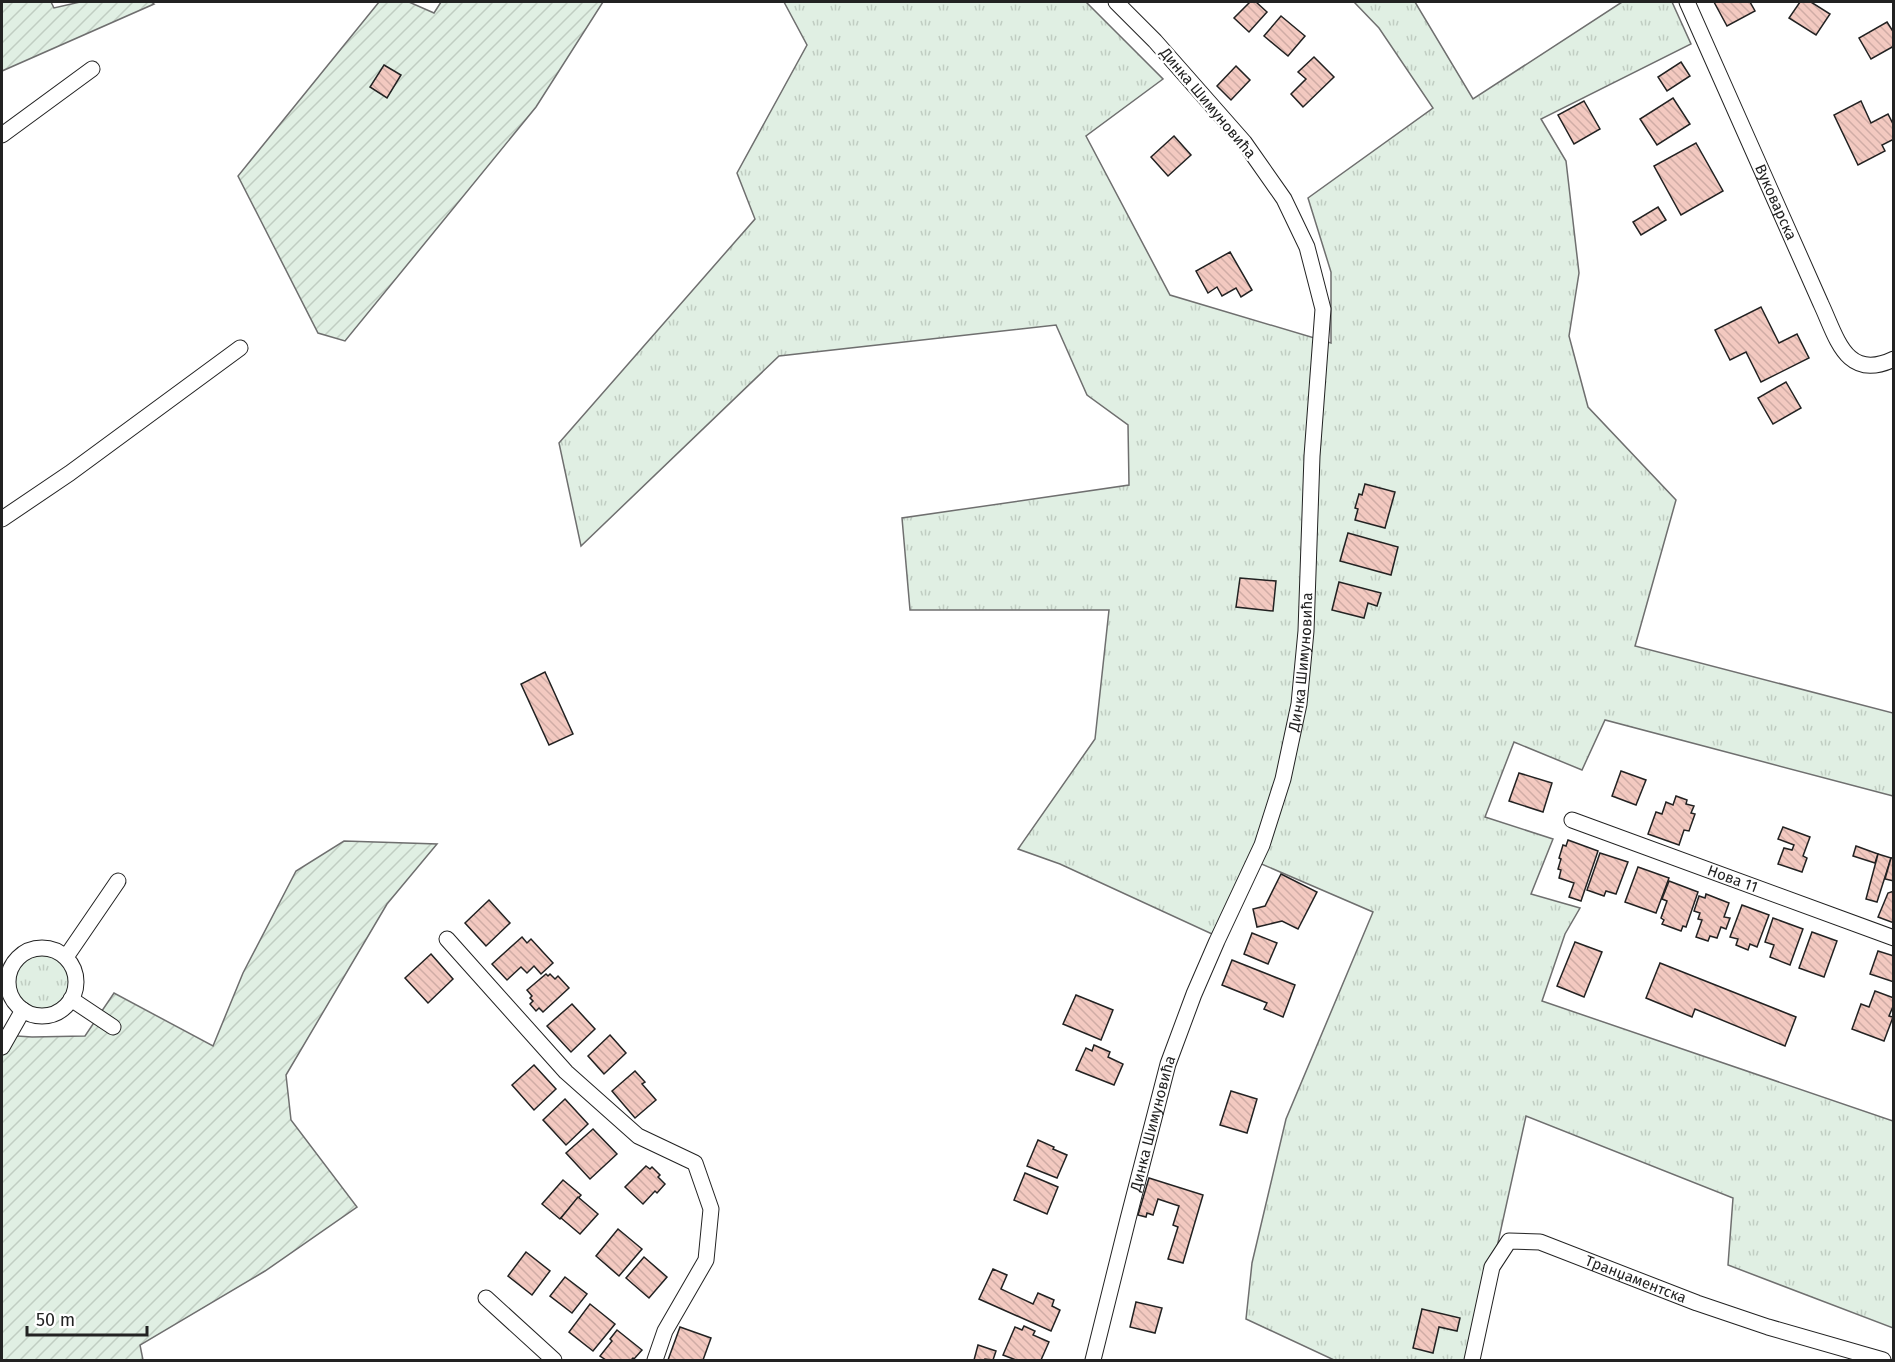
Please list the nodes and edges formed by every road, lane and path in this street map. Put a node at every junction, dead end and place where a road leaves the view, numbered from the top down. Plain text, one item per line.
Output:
1 (1116, 2) edge
2 (1687, 2) edge
3 (92, 69) dead end
4 (2, 135) edge
5 (240, 348) dead end
6 (1893, 359) edge
7 (2, 519) edge
8 (1572, 820) dead end
9 (118, 881) dead end
10 (1893, 938) edge
11 (447, 939) dead end
12 (2, 951) edge
13 (66, 957) junction
14 (15, 960) junction
15 (71, 999) junction
16 (23, 1011) junction
17 (113, 1027) dead end
18 (2, 1047) edge
19 (486, 1298) dead end
20 (554, 1360) edge
21 (655, 1360) edge
22 (1093, 1360) edge
23 (1472, 1360) edge
24 (1883, 1360) edge

1 - 22 street, Динка Шимуновића
2 - 6 street, Вуковарска
3 - 4 street
5 - 7 street
8 - 10 street, Нова 11
9 - 13 street
11 - 21 street
12 - 14 street
13 - 14 street
13 - 15 street
14 - 16 street
15 - 16 street
15 - 17 street
16 - 18 street
19 - 20 street
23 - 24 street, Транџаментска

